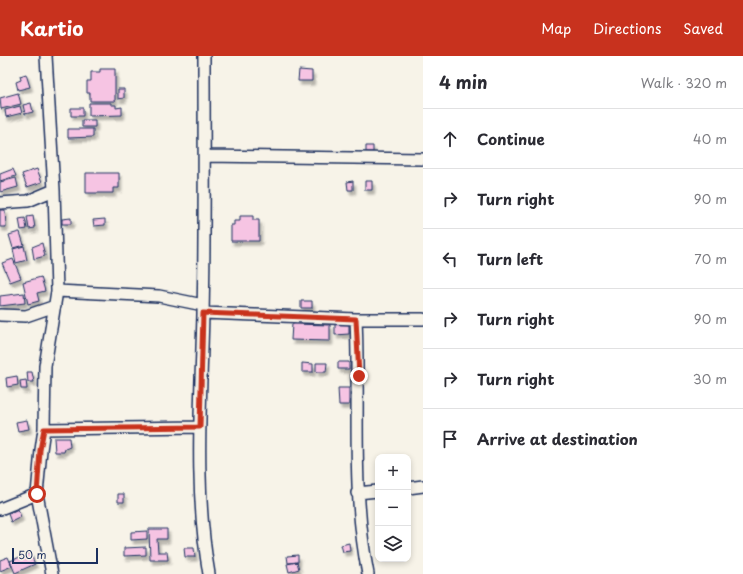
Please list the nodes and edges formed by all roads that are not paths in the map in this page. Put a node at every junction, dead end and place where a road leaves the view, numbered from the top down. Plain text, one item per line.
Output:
1 (46, 56) edge
2 (204, 56) edge
3 (205, 156) junction
4 (423, 159) edge
5 (54, 190) junction
6 (0, 203) edge
7 (57, 291) junction
8 (55, 306) junction
9 (203, 309) junction
10 (0, 315) edge
11 (423, 318) edge
12 (356, 319) junction
13 (200, 427) junction
14 (44, 429) junction
15 (423, 486) edge
16 (411, 488) edge
17 (375, 490) edge
18 (357, 493) junction
19 (37, 494) junction
20 (0, 508) edge
21 (52, 574) edge
22 (209, 574) edge
23 (368, 574) edge

1 - 5 street
2 - 3 street
3 - 4 street
3 - 9 street
5 - 6 street
5 - 7 street
7 - 8 street
7 - 9 street
8 - 10 street
8 - 14 street
9 - 12 street
9 - 13 street
11 - 12 street
12 - 18 street
13 - 14 street
13 - 22 street
14 - 19 street
15 - 16 street
17 - 18 street
18 - 23 street
19 - 20 street
19 - 21 street

